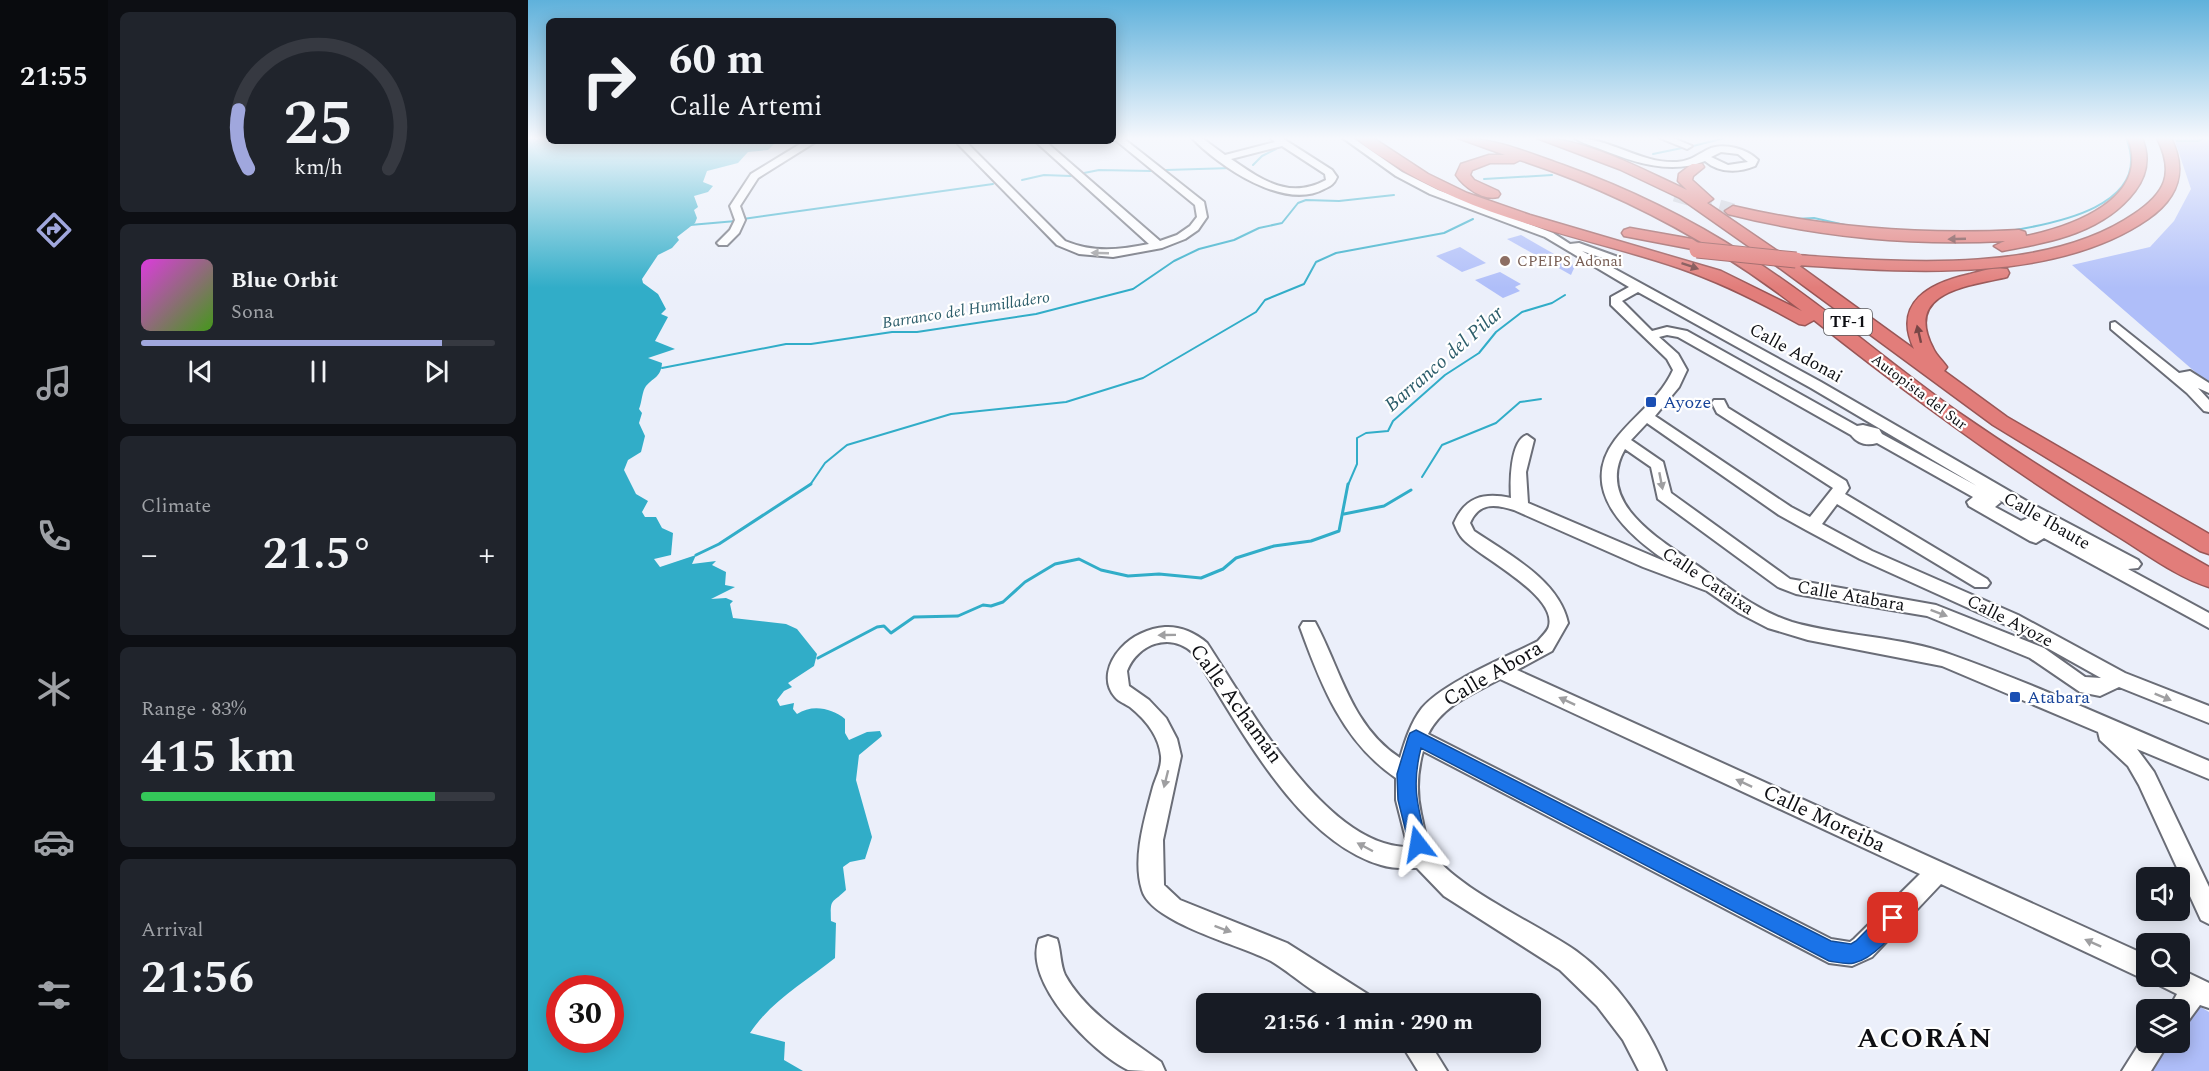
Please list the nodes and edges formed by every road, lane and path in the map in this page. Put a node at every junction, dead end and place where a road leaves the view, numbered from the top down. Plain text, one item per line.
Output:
1 (746, 188) edge
2 (1006, 188) edge
3 (1093, 188) edge
4 (1181, 188) edge
5 (1269, 188) edge
6 (1317, 188) edge
7 (1426, 188) edge
8 (1447, 188) edge
9 (1466, 188) edge
10 (1477, 188) edge
11 (1605, 188) edge
12 (1625, 188) edge
13 (1659, 188) edge
14 (1672, 188) edge
15 (1694, 188) edge
16 (2129, 188) edge
17 (2169, 189) joint
18 (1665, 190) tunnel mouth
19 (2116, 204) junction
20 (1733, 211) tunnel mouth
21 (723, 243) dead end
22 (1563, 244) junction
23 (1158, 246) junction
24 (1695, 247) junction
25 (1614, 259) dead end
26 (1791, 260) junction
27 (1638, 287) junction
28 (1651, 335) junction
29 (2202, 389) edge
30 (1719, 404) dead end
31 (2209, 408) edge
32 (1647, 417) junction
33 (1951, 417) junction
34 (2000, 421) junction
35 (1527, 440) dead end
36 (1623, 441) junction
37 (1836, 496) junction
38 (1520, 506) junction
39 (1812, 526) junction
40 (2209, 545) edge
41 (2209, 560) edge
42 (2121, 572) junction
43 (2209, 578) edge
44 (1981, 583) dead end
45 (1713, 586) junction
46 (2209, 621) edge
47 (1309, 627) dead end
48 (2209, 633) edge
49 (1501, 670) junction
50 (2118, 678) junction
51 (2209, 715) edge
52 (2087, 720) junction
53 (1416, 738) junction
54 (2201, 767) edge
55 (1406, 774) junction
56 (2147, 778) junction
57 (1422, 857) junction
58 (1938, 872) junction
59 (2209, 912) edge
60 (1048, 948) dead end
61 (2136, 962) edge
62 (1343, 993) edge
63 (2203, 993) edge
64 (2190, 1003) edge
65 (1421, 1053) edge
66 (2148, 1053) edge
67 (1152, 1071) edge
68 (1434, 1071) edge
69 (1653, 1071) edge
70 (2134, 1071) edge

1 - 21 street
23 -> 2 street
3 - 23 street
4 - 23 street
5 - 6 street
7 - 22 street, Calle Adonai
8 -> 33 highway
9 - 24 highway
10 - 24 highway
11 - 33 highway, Autopista del Sur / TF-1
12 - 41 highway, Autopista del Sur / TF-1
13 - 18 highway
14 - 26 highway
15 - 26 highway
16 - 19 highway
17 - 26 highway
34 -> 17 highway
19 -> 20 highway
19 - 26 highway
22 - 25 street
22 - 27 street, Calle Adonai
24 - 26 highway, bridge
26 - 34 highway
27 - 28 street, Calle Cataixa
27 - 42 street, Calle Adonai
28 - 32 street, Calle Cataixa
28 - 42 street, Calle Ibaute
29 - 29 street
29 - 31 street
30 - 37 street
32 - 36 street, Calle Cataixa
32 - 39 street, Calle Ayoze
33 - 43 highway, Autopista del Sur / TF-1
34 - 40 highway
35 - 38 street
36 - 45 street, Calle Cataixa
36 -> 50 street, Calle Atabara
37 - 39 street
37 - 44 street, Calle Ayoze
38 - 45 street, Calle Abora
38 - 49 street, Calle Abora
39 - 50 street, Calle Ayoze
42 - 46 street, Calle Ibaute
42 - 48 street, Calle Ibaute
45 - 52 street, Calle Cataixa
47 - 55 street
49 - 53 street, Calle Abora
58 -> 49 street, Calle Moreiba
50 -> 51 street, Calle Ayoze
52 - 54 street, Calle Cataixa
52 - 56 street
53 - 55 street, Calle Abora
53 - 58 street
54 - 56 street
55 - 57 street, Calle Abora
56 - 59 street
57 -> 62 street, Calle Achamán
57 - 69 street, Calle Abora
61 -> 58 street, Calle Moreiba
60 - 67 street
63 - 64 street
65 - 68 street
66 - 70 street

